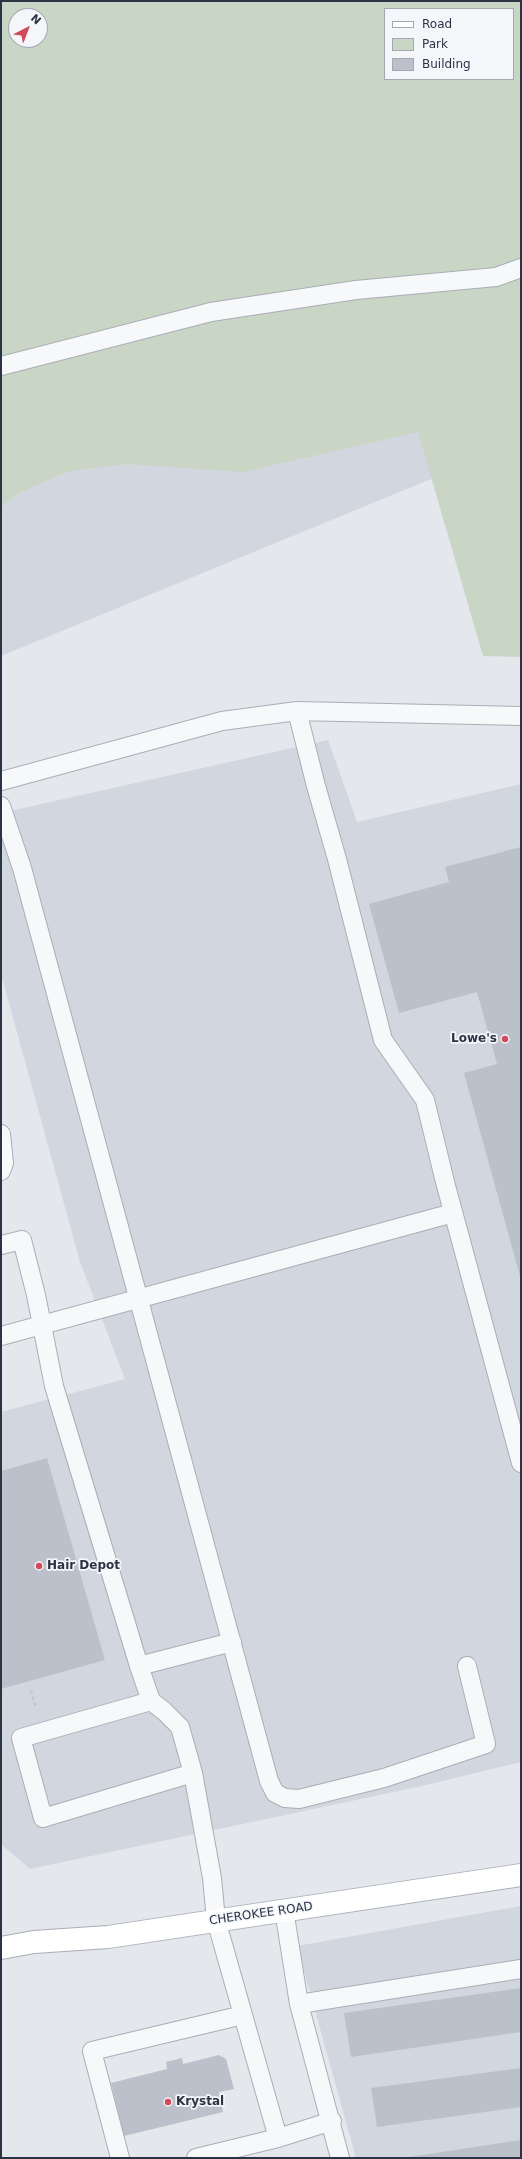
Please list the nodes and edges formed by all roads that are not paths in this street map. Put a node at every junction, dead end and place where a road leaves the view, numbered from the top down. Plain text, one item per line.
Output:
1 (521, 268) edge
2 (1, 366) edge
3 (297, 711) junction
4 (521, 716) edge
5 (1, 781) edge
6 (1, 806) edge
7 (1, 1134) edge
8 (1, 1171) edge
9 (453, 1213) junction
10 (1, 1245) edge
11 (138, 1298) junction
12 (42, 1325) junction
13 (1, 1336) edge
14 (521, 1463) edge
15 (232, 1642) junction
16 (139, 1666) junction
17 (467, 1666) dead end
18 (150, 1701) junction
19 (193, 1774) junction
20 (521, 1875) edge
21 (284, 1910) junction
22 (216, 1920) junction
23 (1, 1948) edge
24 (521, 1969) edge
25 (299, 2004) junction
26 (243, 2014) junction
27 (332, 2121) junction
28 (278, 2138) junction
29 (120, 2158) edge
30 (196, 2158) edge
31 (340, 2158) edge

1 - 2 lane
3 - 4 lane
3 - 5 lane
3 - 9 lane
6 - 11 lane
7 - 8 lane
9 - 11 lane
9 - 14 lane
10 - 12 lane
11 - 12 lane
11 - 15 lane
12 - 13 lane
12 - 16 lane
15 - 16 lane
15 - 17 lane
16 - 18 lane
18 - 19 lane
18 - 19 lane
19 - 22 lane
20 - 21 main road, CHEROKEE ROAD
21 - 22 main road, CHEROKEE ROAD
21 - 25 lane
22 - 23 main road, CHEROKEE ROAD
22 - 26 lane
24 - 25 lane
25 - 27 lane
26 - 28 lane
26 - 29 lane
27 - 28 lane
27 - 31 lane
28 - 30 lane

